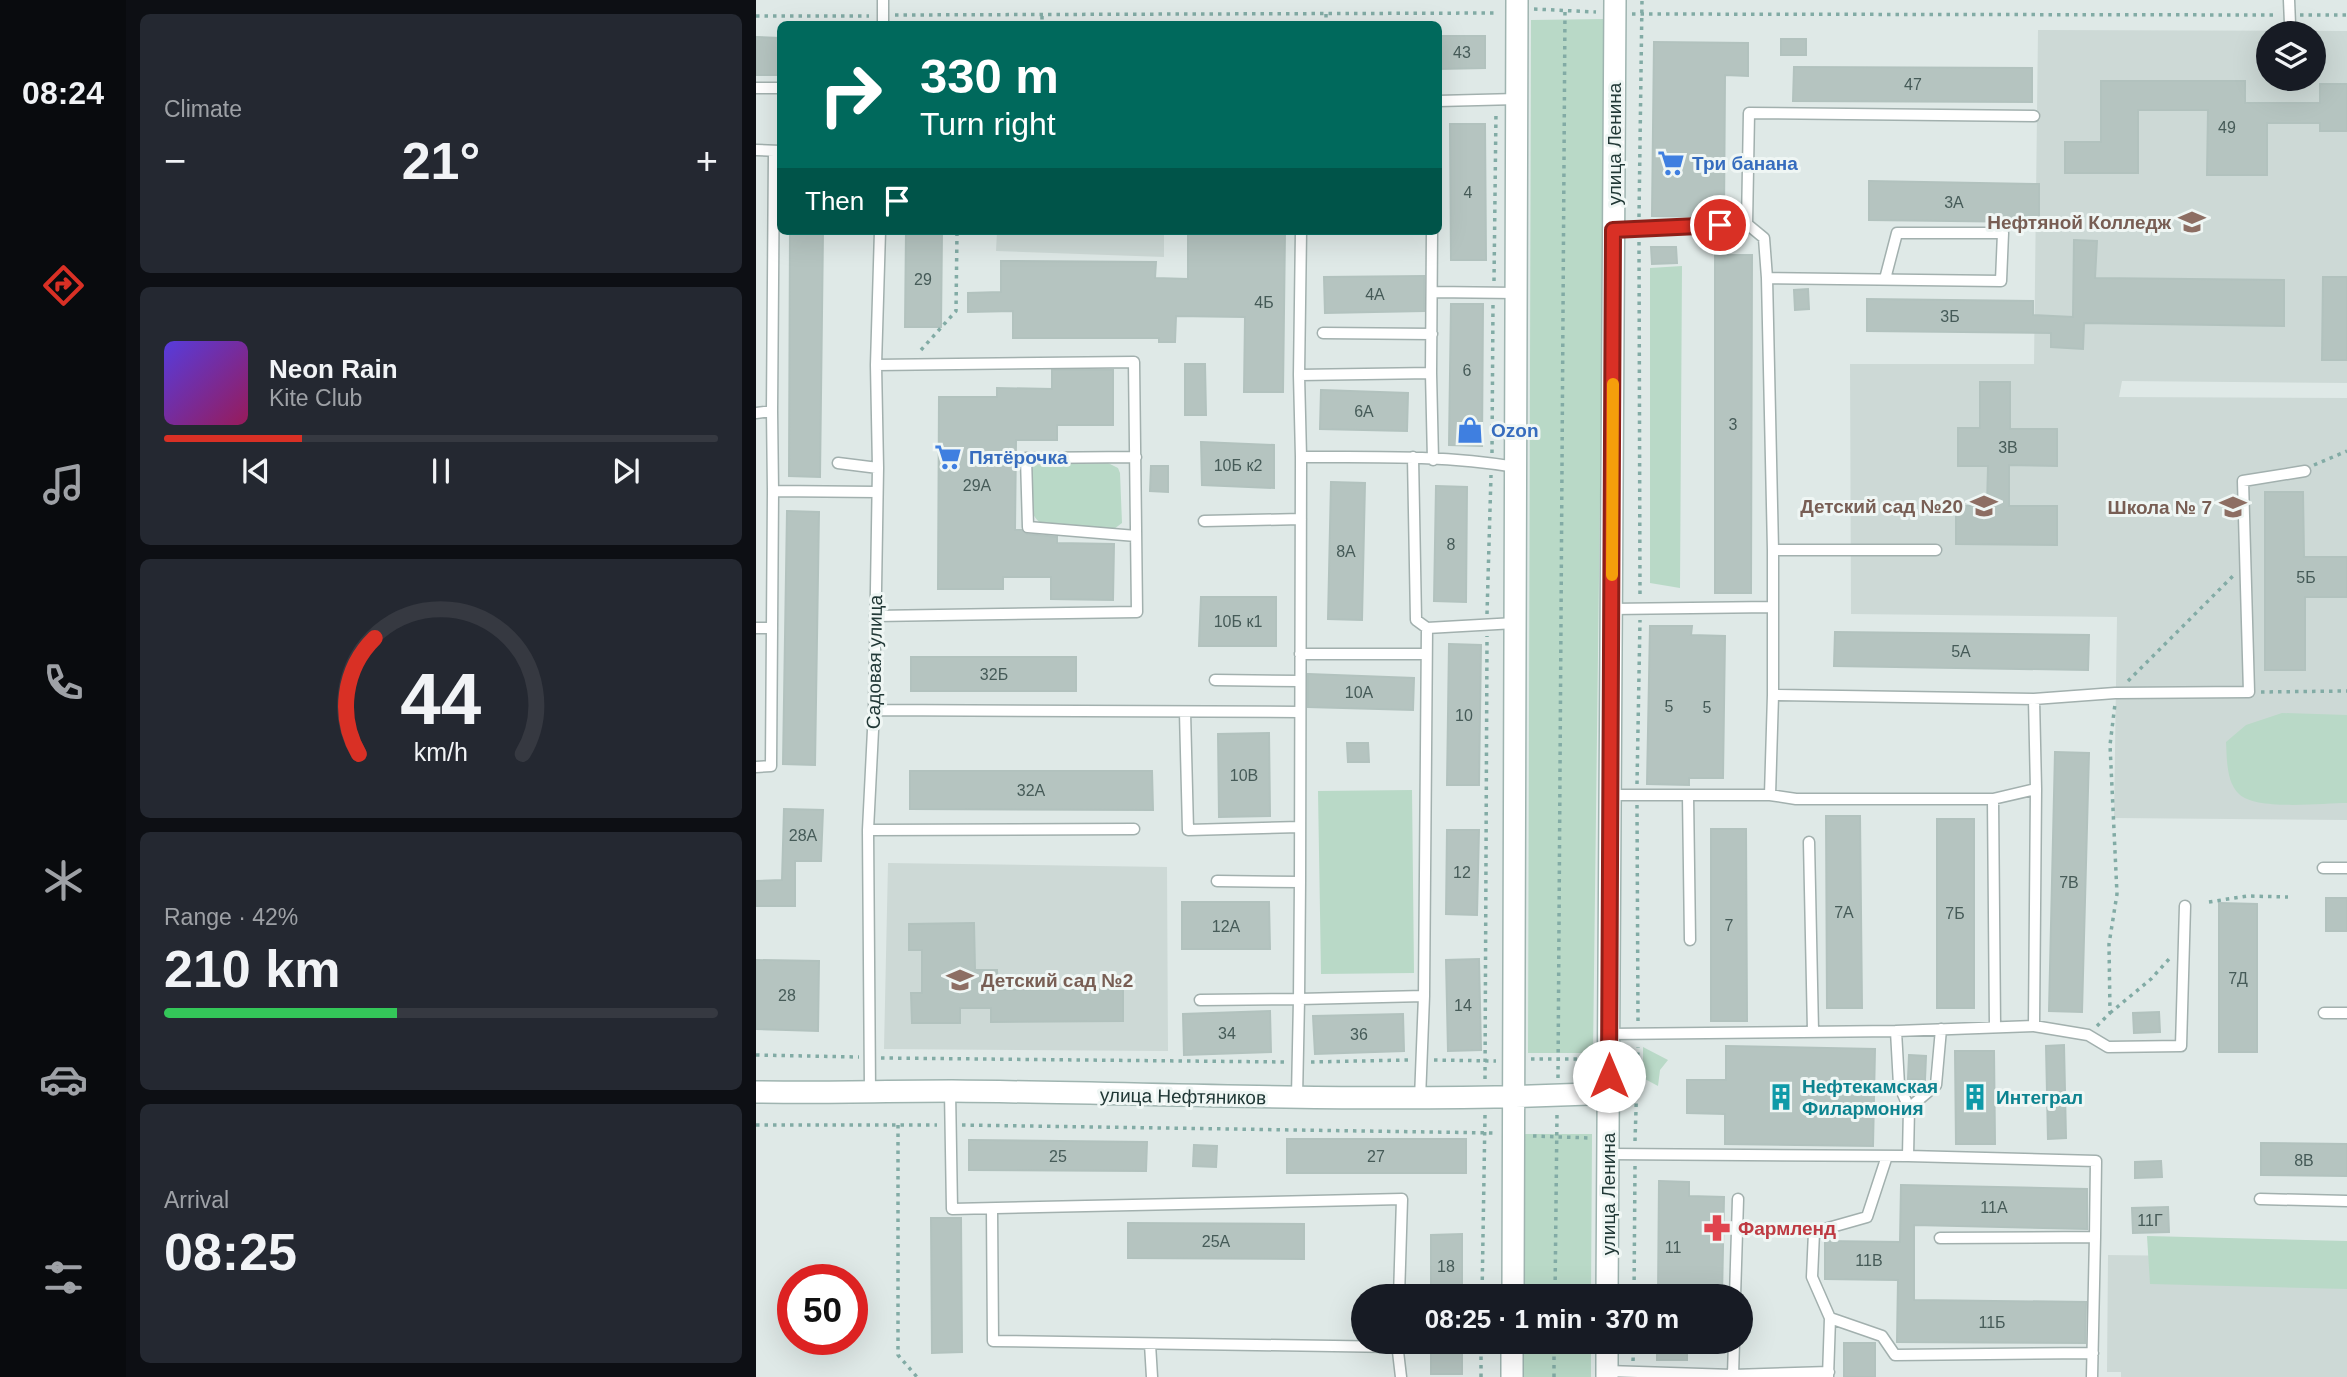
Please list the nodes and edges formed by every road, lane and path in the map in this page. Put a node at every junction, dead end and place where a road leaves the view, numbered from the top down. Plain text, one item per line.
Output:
1 (883, 0) edge
2 (1642, 0) edge
3 (2289, 0) edge
4 (1510, 7) edge
5 (1615, 7) edge
6 (1565, 9) junction
7 (1326, 14) junction
8 (1642, 14) junction
9 (959, 15) junction
10 (2278, 15) dead end
11 (2347, 15) edge
12 (756, 16) edge
13 (1042, 16) junction
14 (2291, 19) joint
15 (883, 20) edge
16 (959, 21) edge
17 (1042, 21) edge
18 (1326, 21) edge
19 (1497, 25) dead end
20 (756, 88) edge
21 (777, 88) edge
22 (1506, 99) junction
23 (1442, 101) edge
24 (2034, 116) dead end
25 (756, 150) edge
26 (777, 151) edge
27 (1748, 224) junction
28 (1639, 229) junction
29 (1613, 230) junction
30 (880, 235) edge
31 (957, 235) edge
32 (1301, 235) edge
33 (1432, 235) edge
34 (1767, 278) junction
35 (1885, 279) junction
36 (1433, 292) junction
37 (1493, 292) junction
38 (1517, 293) junction
39 (1323, 333) dead end
40 (1432, 334) junction
41 (876, 365) junction
42 (908, 365) junction
43 (1431, 373) junction
44 (1299, 374) junction
45 (772, 411) junction
46 (756, 412) edge
47 (2347, 451) edge
48 (1136, 457) junction
49 (1301, 457) junction
50 (1413, 457) junction
51 (1433, 460) junction
52 (838, 463) dead end
53 (1491, 463) junction
54 (1516, 467) junction
55 (878, 468) junction
56 (2305, 471) joint
57 (772, 491) junction
58 (877, 492) junction
59 (1301, 519) junction
60 (1204, 521) dead end
61 (1136, 536) junction
62 (1773, 550) junction
63 (1936, 550) dead end
64 (2245, 565) junction
65 (1772, 607) junction
66 (1611, 609) junction
67 (1640, 609) junction
68 (875, 616) junction
69 (1516, 622) junction
70 (1487, 624) junction
71 (756, 628) edge
72 (772, 628) junction
73 (1427, 628) junction
74 (1300, 654) junction
75 (1426, 654) junction
76 (1215, 680) dead end
77 (1299, 681) junction
78 (2347, 691) edge
79 (2249, 692) junction
80 (2115, 693) junction
81 (1773, 695) junction
82 (2034, 699) junction
83 (874, 710) junction
84 (1185, 712) junction
85 (1299, 712) junction
86 (756, 767) edge
87 (2036, 789) junction
88 (1611, 795) junction
89 (1637, 795) junction
90 (1688, 795) junction
91 (1770, 795) junction
92 (1993, 799) junction
93 (1300, 827) junction
94 (868, 830) junction
95 (1134, 830) dead end
96 (1809, 842) dead end
97 (2323, 868) dead end
98 (2347, 868) edge
99 (1217, 881) dead end
100 (1300, 882) junction
101 (2288, 897) dead end
102 (2209, 902) dead end
103 (2185, 906) dead end
104 (1690, 940) dead end
105 (2184, 946) junction
106 (1424, 996) junction
107 (1299, 999) junction
108 (1200, 1000) dead end
109 (2110, 1013) junction
110 (2324, 1013) dead end
111 (2347, 1013) edge
112 (2034, 1026) junction
113 (1995, 1027) junction
114 (1941, 1029) junction
115 (1814, 1031) junction
116 (1896, 1031) junction
117 (1638, 1033) junction
118 (1609, 1034) junction
119 (2088, 1035) junction
120 (756, 1055) edge
121 (1638, 1056) junction
122 (869, 1058) junction
123 (1558, 1059) junction
124 (1609, 1059) junction
125 (1422, 1060) junction
126 (1515, 1060) junction
127 (1485, 1061) junction
128 (1297, 1062) junction
129 (950, 1091) junction
130 (756, 1092) edge
131 (870, 1093) junction
132 (1609, 1093) junction
133 (1558, 1096) junction
134 (1297, 1097) junction
135 (1485, 1098) junction
136 (1515, 1098) junction
137 (1420, 1099) junction
138 (1909, 1108) junction
139 (756, 1125) edge
140 (898, 1125) junction
141 (951, 1125) junction
142 (1484, 1132) junction
143 (1514, 1136) junction
144 (1608, 1147) junction
145 (1635, 1154) junction
146 (1887, 1156) junction
147 (1908, 1156) junction
148 (1738, 1199) dead end
149 (2260, 1199) dead end
150 (2347, 1201) edge
151 (992, 1209) junction
152 (2095, 1237) junction
153 (1940, 1238) dead end
154 (1399, 1284) edge
155 (1482, 1284) edge
156 (1513, 1284) edge
157 (1555, 1284) edge
158 (1607, 1284) edge
159 (1634, 1284) edge
160 (1735, 1284) edge
161 (1830, 1318) junction
162 (1150, 1345) junction
163 (1351, 1345) edge
164 (2093, 1353) junction
165 (1398, 1354) edge
166 (1481, 1354) edge
167 (1512, 1354) edge
168 (1554, 1354) edge
169 (1607, 1354) edge
170 (1734, 1354) edge
171 (1607, 1374) edge
172 (1828, 1374) edge
173 (1733, 1375) junction
174 (1153, 1376) edge
175 (917, 1377) edge
176 (1401, 1377) edge
177 (1481, 1377) edge
178 (1512, 1377) edge
179 (1554, 1377) edge
180 (2092, 1377) edge

1 - 15 lane
2 - 8 path
3 - 14 lane
4 - 6 path
4 - 7 path
4 - 19 path
4 - 22 main road
5 - 6 path
5 - 8 path
5 - 29 main road, улица Ленина
6 - 123 path
7 - 13 path
7 - 18 path
8 - 10 path
8 - 28 path
9 - 13 path
9 - 15 path
9 - 16 path
11 - 14 path
12 - 15 path
13 - 17 path
20 - 21 lane
22 - 23 lane
22 - 37 path
22 - 38 main road
24 - 27 lane
25 - 26 lane
26 - 45 lane
27 - 28 lane
27 - 34 lane
28 - 29 lane
28 - 67 path
29 - 66 main road, улица Ленина
30 - 41 lane, Садовая улица
31 - 42 path
32 - 44 lane
33 - 36 lane
34 - 35 lane
34 - 62 lane
35 - 35 lane
36 - 37 lane
36 - 40 lane
37 - 38 lane
37 - 53 path
38 - 54 main road
39 - 40 lane
40 - 43 lane
41 - 42 lane
41 - 55 lane, Садовая улица
42 - 48 lane
43 - 44 lane
43 - 51 lane
44 - 49 lane
45 - 46 lane
45 - 57 lane
47 - 56 path
48 - 61 lane
48 - 61 lane
49 - 50 lane
49 - 59 lane
50 - 51 lane
50 - 73 lane
51 - 53 lane
52 - 55 lane
53 - 54 lane
53 - 70 path
54 - 69 main road
55 - 58 lane, Садовая улица
56 - 64 lane
57 - 58 lane
57 - 72 lane
58 - 68 lane, Садовая улица
59 - 60 lane
59 - 74 lane
61 - 68 lane
62 - 63 lane
62 - 65 lane
64 - 79 lane
64 - 80 path
65 - 67 lane
65 - 81 lane
66 - 67 lane
66 - 88 main road, улица Ленина
67 - 89 path
68 - 83 lane, Садовая улица
69 - 70 lane
69 - 126 main road
70 - 73 lane
70 - 127 path
71 - 72 lane
72 - 86 lane
73 - 75 lane
74 - 75 lane
74 - 77 lane
75 - 106 lane
76 - 77 lane
77 - 85 lane
78 - 79 path
79 - 80 lane
80 - 82 lane
80 - 109 path
81 - 82 lane
81 - 91 lane
82 - 87 lane
83 - 84 lane
83 - 94 lane, Садовая улица
84 - 85 lane
84 - 93 lane
85 - 93 lane
87 - 92 lane
87 - 112 lane
88 - 89 lane
88 - 118 main road, улица Ленина
89 - 90 lane
89 - 117 path
90 - 91 lane
90 - 104 lane
91 - 92 lane
92 - 113 lane
93 - 100 lane
94 - 95 lane
94 - 122 lane, Садовая улица
96 - 115 lane
97 - 98 lane
99 - 100 lane
100 - 107 lane
101 - 102 path
103 - 105 lane
105 - 109 path
105 - 119 lane
106 - 107 lane
106 - 125 lane
107 - 108 lane
107 - 128 lane
109 - 119 path
110 - 111 lane
112 - 113 lane
112 - 119 lane
113 - 114 lane
114 - 116 lane
114 - 138 lane
115 - 116 lane
115 - 117 lane
116 - 138 lane
117 - 118 lane
117 - 121 path
118 - 124 main road, улица Ленина
120 - 122 path
121 - 124 path
121 - 145 path
122 - 128 path
122 - 131 lane, Садовая улица
123 - 124 path
123 - 126 path
123 - 133 path
124 - 132 main road, улица Ленина
125 - 127 path
125 - 128 path
125 - 137 lane
126 - 127 path
126 - 136 main road
127 - 135 path
128 - 134 lane
129 - 131 main road, улица Нефтяников
129 - 134 main road, улица Нефтяников
129 - 141 lane
130 - 131 main road, улица Нефтяников
132 - 133 main road, улица Нефтяников
132 - 144 main road, улица Ленина
133 - 136 main road, улица Нефтяников
133 - 157 path
134 - 137 main road, улица Нефтяников
135 - 136 main road, улица Нефтяников
135 - 137 main road, улица Нефтяников
135 - 142 path
136 - 143 main road
138 - 147 lane
139 - 140 path
140 - 141 path
140 - 175 path
141 - 142 path
141 - 151 lane
142 - 143 path
142 - 155 path
143 - 144 path
143 - 156 main road
144 - 145 lane
144 - 158 main road, улица Ленина
145 - 146 lane
145 - 159 path
146 - 147 lane
146 - 161 lane
147 - 152 lane
148 - 160 lane
149 - 150 lane
151 - 154 lane
151 - 162 lane
152 - 153 lane
152 - 164 lane
161 - 164 lane
161 - 172 lane
162 - 163 lane
162 - 174 lane
164 - 180 lane
165 - 176 lane
166 - 177 path
167 - 178 main road
168 - 179 path
169 - 171 main road
170 - 173 lane
171 - 173 lane
172 - 173 lane

